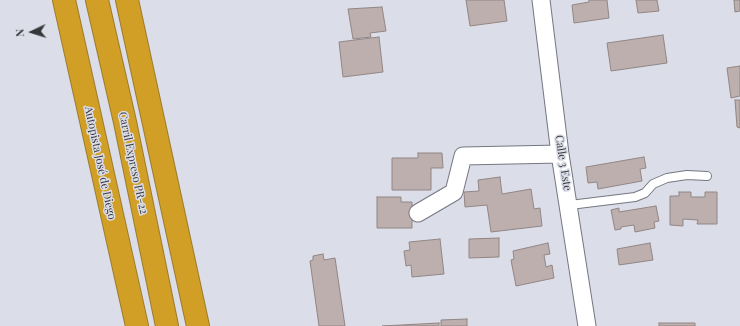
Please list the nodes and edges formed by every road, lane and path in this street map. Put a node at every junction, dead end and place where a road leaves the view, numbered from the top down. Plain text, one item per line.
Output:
1 (64, 0) edge
2 (97, 0) edge
3 (127, 0) edge
4 (541, 0) edge
5 (560, 154) junction
6 (707, 176) dead end
7 (570, 205) junction
8 (418, 213) dead end
9 (137, 326) edge
10 (167, 326) edge
11 (198, 326) edge
12 (587, 326) edge

1 - 9 highway, Autopista José de Diego
2 - 10 highway, Carril Expreso PR-22
3 - 11 highway
4 - 5 street, Calle 3 Este
5 - 7 street, Calle 3 Este
5 - 8 street
6 - 7 lane
7 - 12 street, Calle 3 Este

